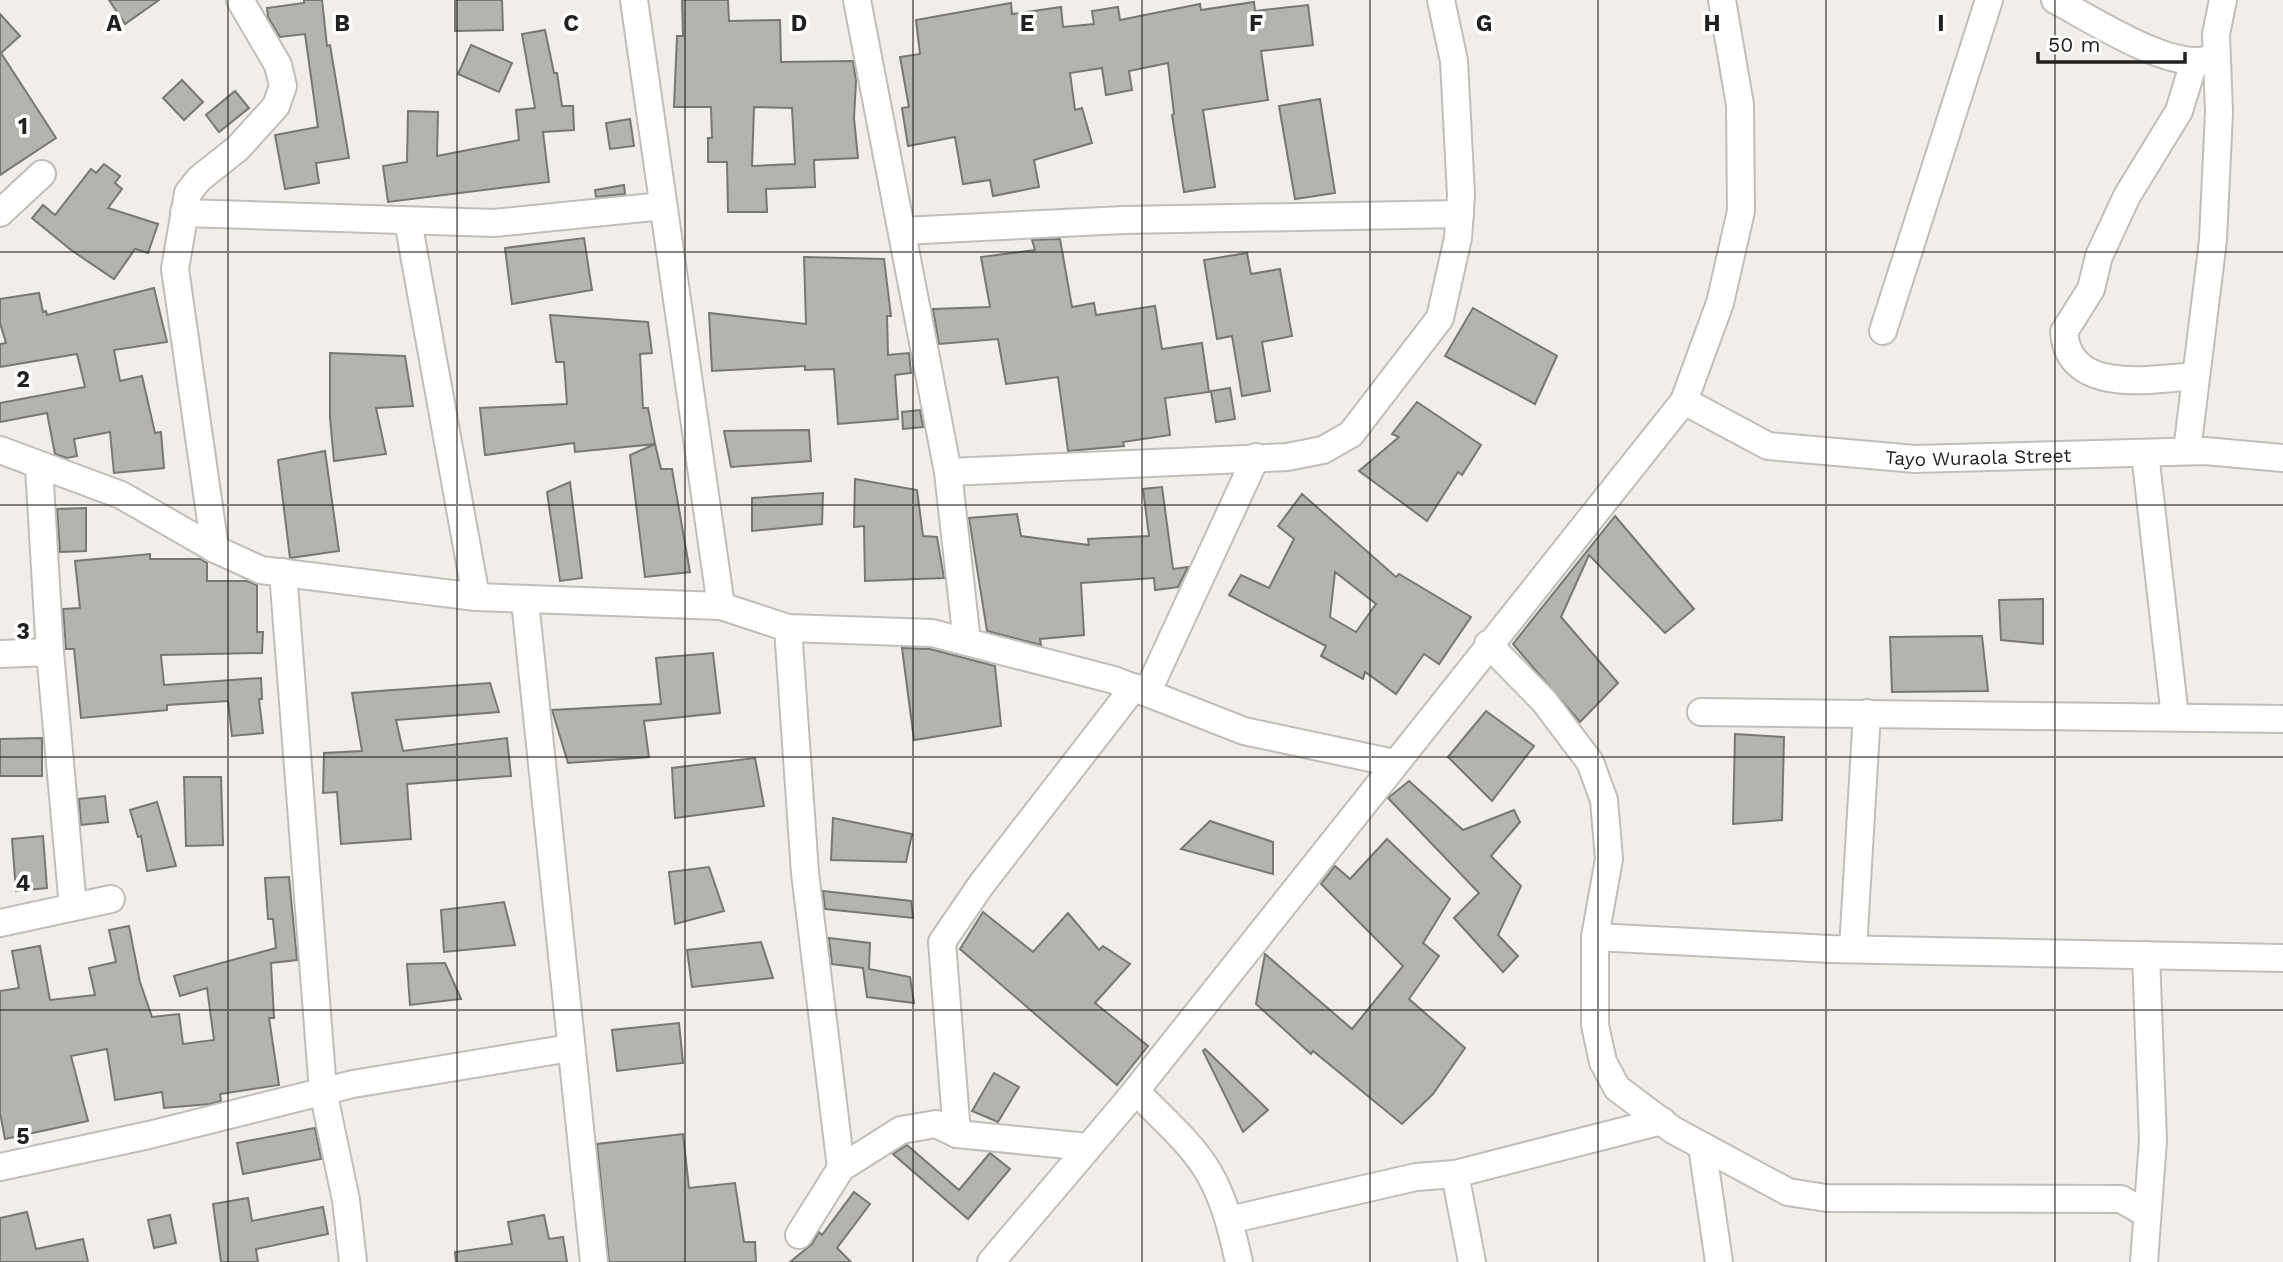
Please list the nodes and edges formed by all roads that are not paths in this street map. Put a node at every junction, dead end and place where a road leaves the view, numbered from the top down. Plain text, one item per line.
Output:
1 (240, 0) edge
2 (634, 0) edge
3 (857, 0) edge
4 (1441, 0) edge
5 (1721, 0) edge
6 (1989, 0) edge
7 (2055, 0) edge
8 (2223, 0) edge
9 (2206, 59) junction
10 (41, 174) dead end
11 (663, 206) junction
12 (0, 213) edge
13 (184, 213) junction
14 (1460, 214) junction
15 (408, 221) junction
16 (902, 231) junction
17 (1883, 331) dead end
18 (2196, 376) junction
19 (1684, 401) junction
20 (0, 450) edge
21 (2187, 452) junction
22 (2145, 453) junction
23 (1256, 457) junction
24 (2283, 458) edge
25 (39, 467) junction
26 (948, 472) junction
27 (215, 549) junction
28 (283, 572) junction
29 (476, 597) junction
30 (525, 601) junction
31 (721, 607) junction
32 (788, 628) junction
33 (967, 642) junction
34 (1488, 644) junction
35 (50, 652) junction
36 (0, 654) edge
37 (1141, 690) junction
38 (1701, 712) dead end
39 (1867, 713) junction
40 (2175, 717) junction
41 (2283, 719) edge
42 (1394, 763) junction
43 (111, 899) dead end
44 (73, 907) junction
45 (0, 923) edge
46 (1595, 937) junction
47 (1853, 949) junction
48 (2146, 955) junction
49 (2283, 958) edge
50 (570, 1048) junction
51 (323, 1091) junction
52 (1136, 1091) junction
53 (1662, 1122) junction
54 (957, 1134) junction
55 (1702, 1146) junction
56 (1088, 1147) junction
57 (0, 1167) edge
58 (841, 1168) junction
59 (1455, 1174) junction
60 (2150, 1182) junction
61 (2121, 1199) junction
62 (2147, 1214) junction
63 (1229, 1220) junction
64 (799, 1235) dead end
65 (353, 1262) edge
66 (594, 1262) edge
67 (991, 1262) edge
68 (1239, 1262) edge
69 (1472, 1262) edge
70 (1719, 1262) edge
71 (2144, 1262) edge

1 - 13 street
2 - 11 street
3 - 16 street
4 - 14 street
5 - 19 street
6 - 17 street
7 - 9 street
8 - 9 street
9 - 18 street
9 - 18 street
10 - 12 street
11 - 15 street
11 - 31 street
13 - 15 street
13 - 27 street
14 - 16 street
14 - 23 street
15 - 29 street
16 - 26 street
18 - 21 street
19 - 22 street, Tayo Wuraola Street
19 - 34 street
20 - 25 street
21 - 22 street, Tayo Wuraola Street
21 - 24 street, Tayo Wuraola Street
22 - 40 street
23 - 26 street
23 - 37 street
25 - 27 street
25 - 35 street
26 - 33 street
27 - 28 street
28 - 29 street
28 - 51 street
29 - 30 street
30 - 31 street
30 - 50 street
31 - 32 street
32 - 33 street
32 - 58 street
33 - 37 street
34 - 42 street
34 - 46 street
35 - 36 street
35 - 44 street
37 - 42 street
37 - 54 street
38 - 39 street
39 - 40 street
39 - 47 street
40 - 41 street
42 - 52 street
43 - 44 street
44 - 45 street
46 - 47 street
46 - 53 street
47 - 48 street
48 - 49 street
48 - 60 street
50 - 51 street
50 - 66 street
51 - 57 street
51 - 65 street
52 - 56 street
52 - 63 street
53 - 55 street
53 - 59 street
54 - 56 street
54 - 58 street
55 - 61 street
55 - 70 street
56 - 67 street
58 - 64 street
59 - 63 street
59 - 69 street
60 - 61 street
60 - 62 street
61 - 62 street
62 - 71 street
63 - 68 street

